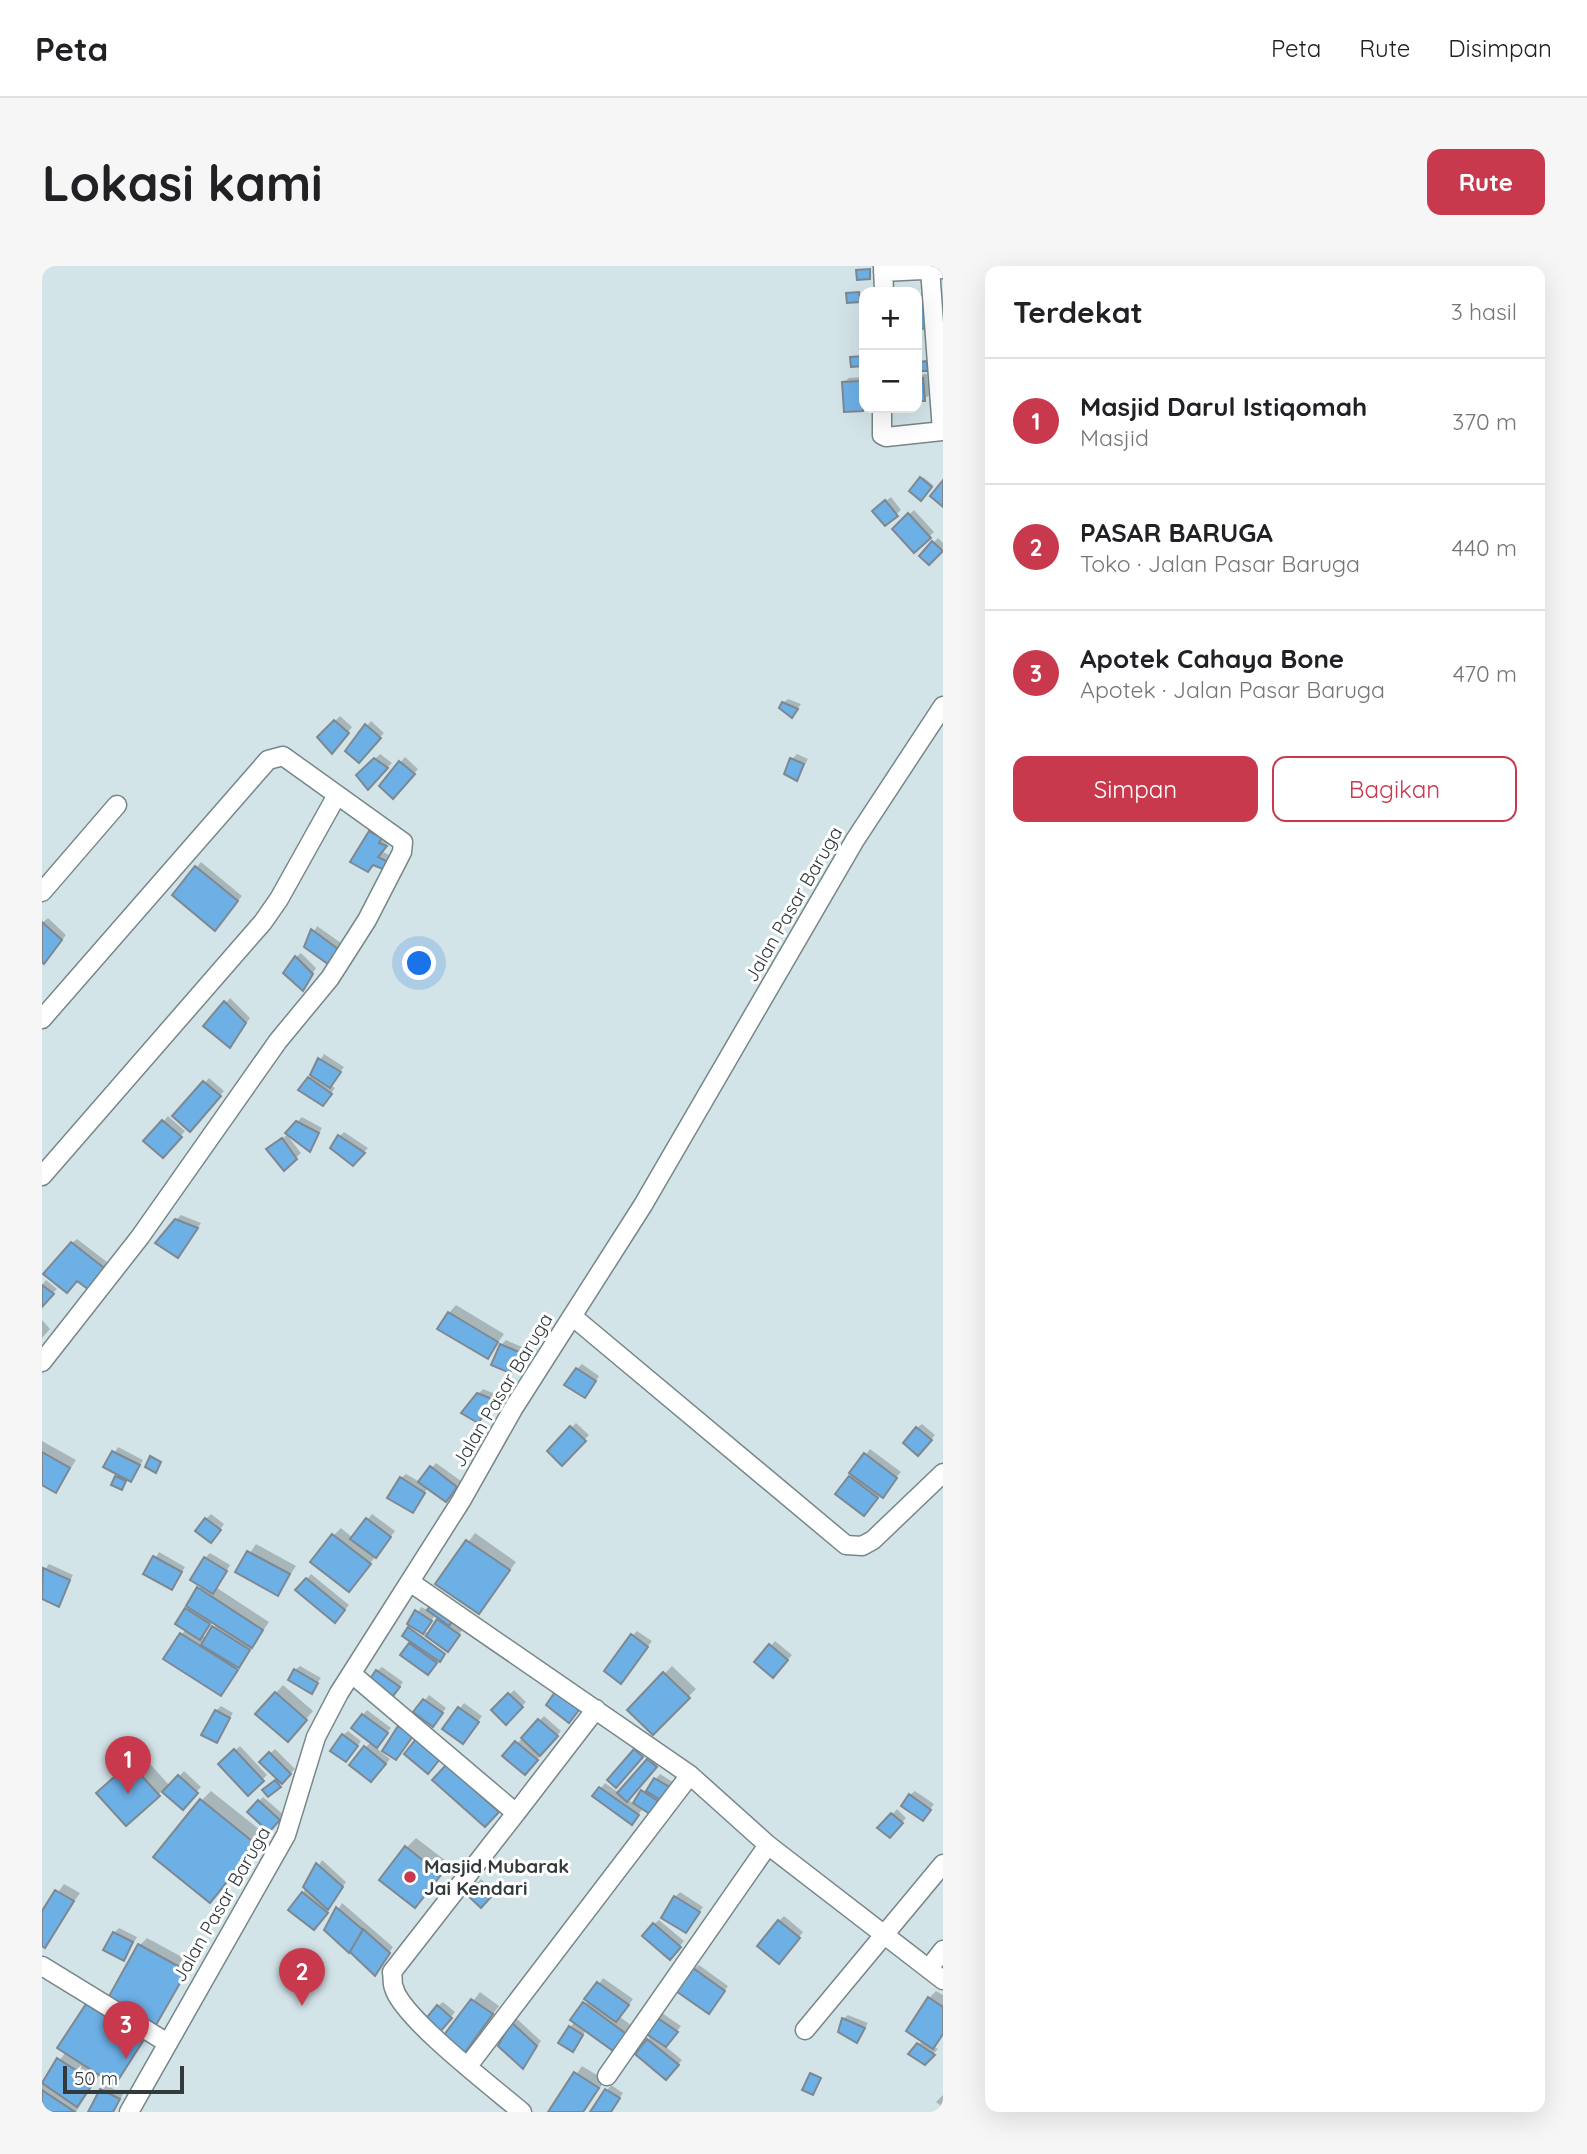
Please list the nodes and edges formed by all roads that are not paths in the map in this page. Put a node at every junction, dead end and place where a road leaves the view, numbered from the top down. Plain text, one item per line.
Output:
1 (883, 269) edge
2 (937, 269) edge
3 (884, 287) edge
4 (882, 413) edge
5 (943, 431) edge
6 (943, 706) edge
7 (337, 795) junction
8 (117, 805) dead end
9 (42, 892) edge
10 (42, 1019) edge
11 (42, 1176) edge
12 (572, 1316) junction
13 (42, 1362) edge
14 (943, 1473) edge
15 (410, 1582) junction
16 (352, 1674) junction
17 (596, 1709) junction
18 (690, 1775) junction
19 (516, 1813) junction
20 (768, 1845) junction
21 (943, 1864) edge
22 (886, 1935) junction
23 (943, 1950) edge
24 (42, 1966) edge
25 (929, 1968) junction
26 (943, 1980) edge
27 (805, 2029) dead end
28 (166, 2042) junction
29 (468, 2066) junction
30 (607, 2076) dead end
31 (129, 2112) edge
32 (522, 2112) edge

1 - 2 street
1 - 3 street
2 - 5 street
4 - 5 street
6 - 12 street, Jalan Pasar Baruga
7 - 10 street
7 - 11 street
7 - 13 street
8 - 9 street
12 - 14 street
12 - 15 street, Jalan Pasar Baruga
15 - 16 street, Jalan Pasar Baruga
15 - 17 street
16 - 19 street
16 - 28 street, Jalan Pasar Baruga
17 - 18 street
17 - 19 street
18 - 20 street
18 - 29 street
19 - 29 street
20 - 22 street
20 - 30 street
21 - 22 street
22 - 25 street
22 - 27 street
23 - 25 street
24 - 28 street
25 - 26 street
28 - 31 street, Jalan Pasar Baruga
29 - 32 street

